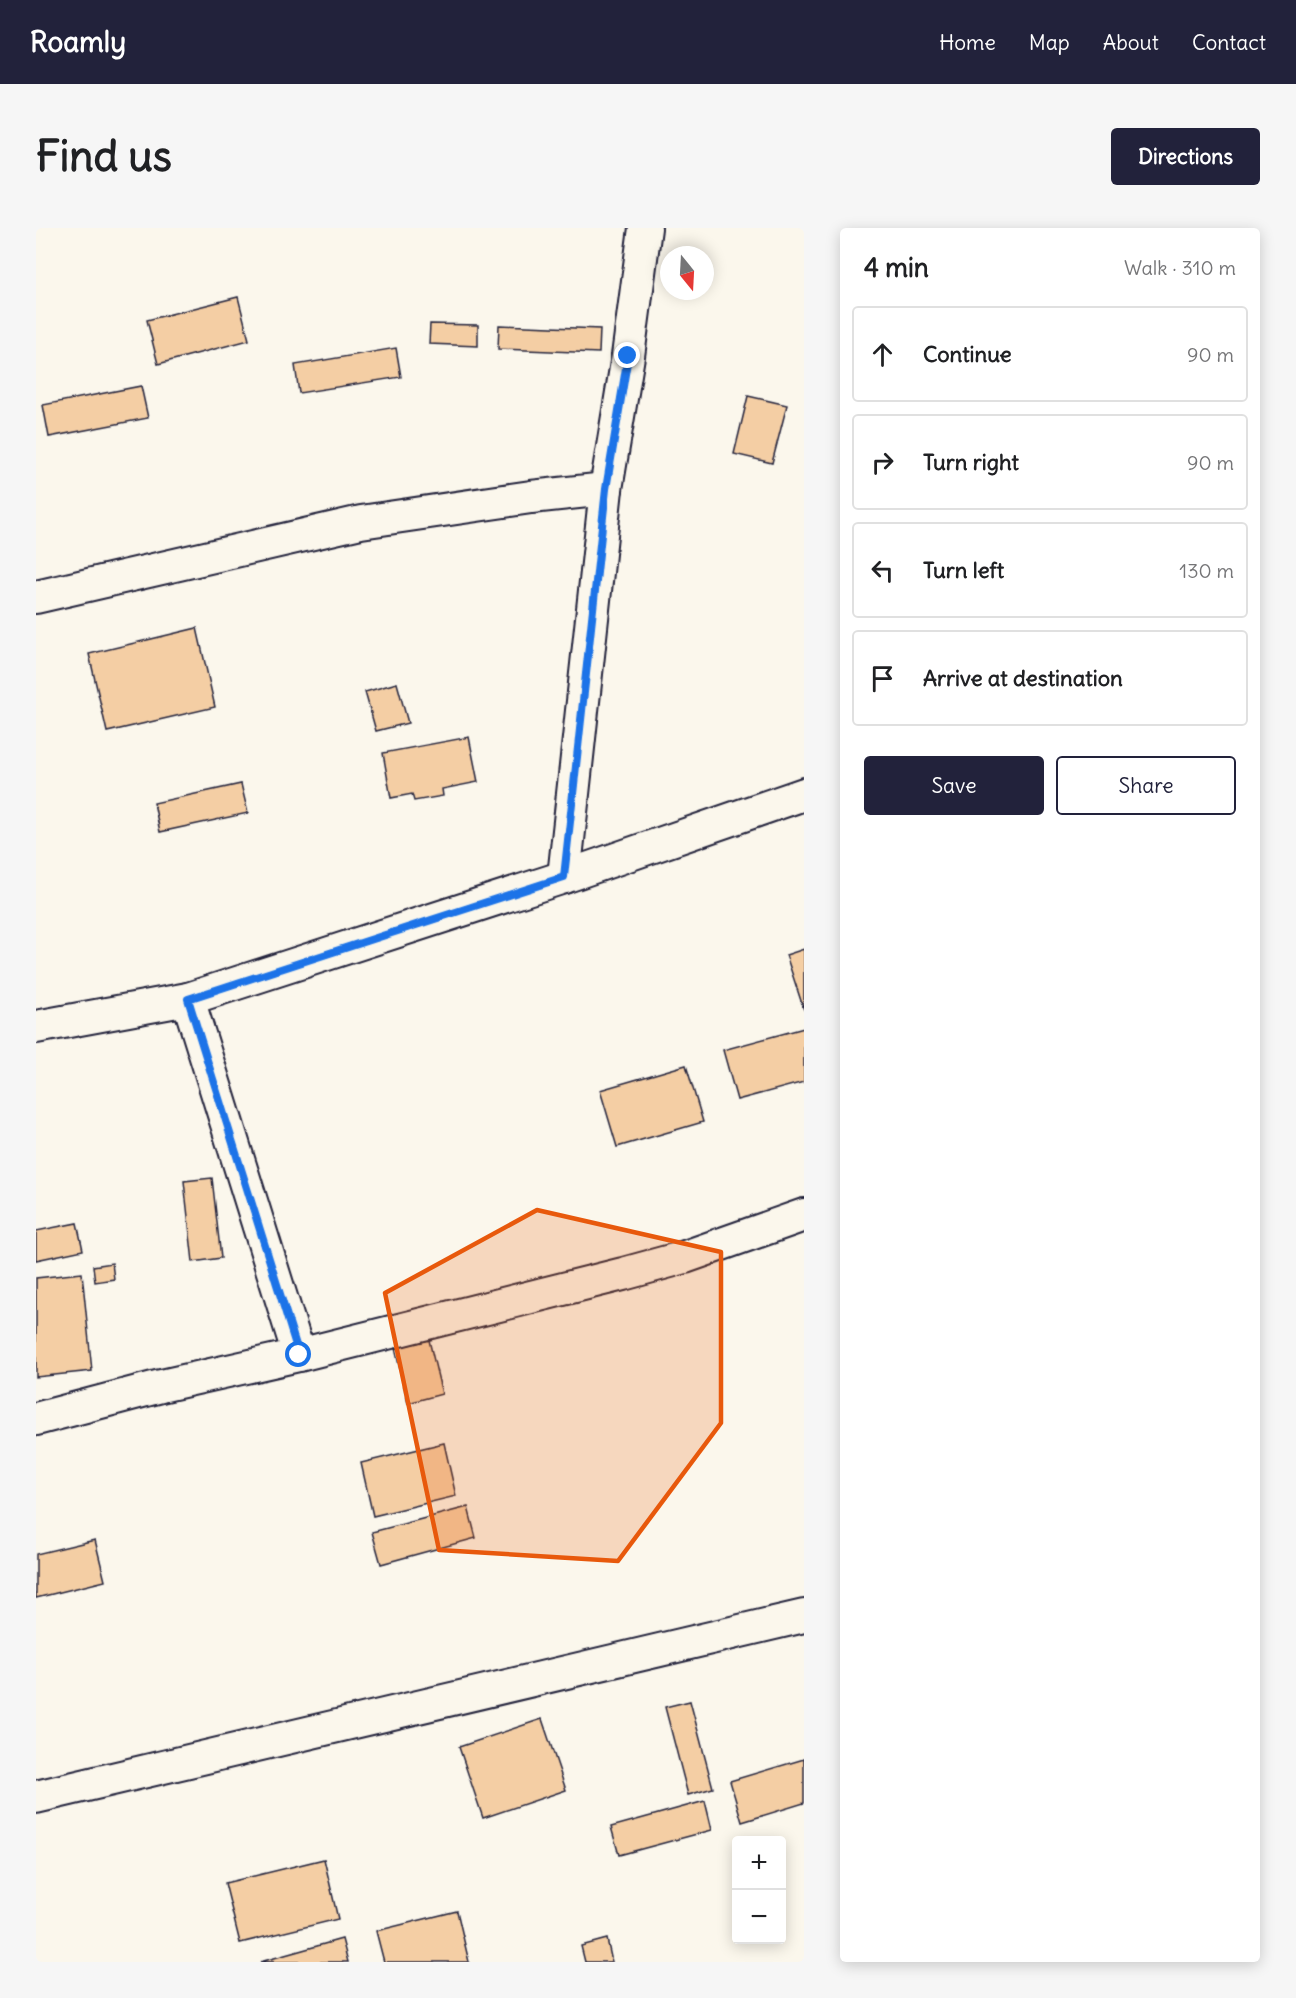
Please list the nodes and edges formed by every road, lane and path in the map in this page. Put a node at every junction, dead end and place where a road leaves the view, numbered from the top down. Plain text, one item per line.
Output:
1 (645, 228) edge
2 (606, 489) junction
3 (36, 597) edge
4 (804, 794) edge
5 (564, 877) junction
6 (188, 999) junction
7 (36, 1027) edge
8 (804, 1215) edge
9 (299, 1355) junction
10 (36, 1419) edge
11 (804, 1616) edge
12 (36, 1797) edge

1 - 2 street
2 - 3 street
2 - 5 street
4 - 5 street
5 - 6 street
6 - 7 street
6 - 9 street
8 - 9 street
9 - 10 street
11 - 12 street

